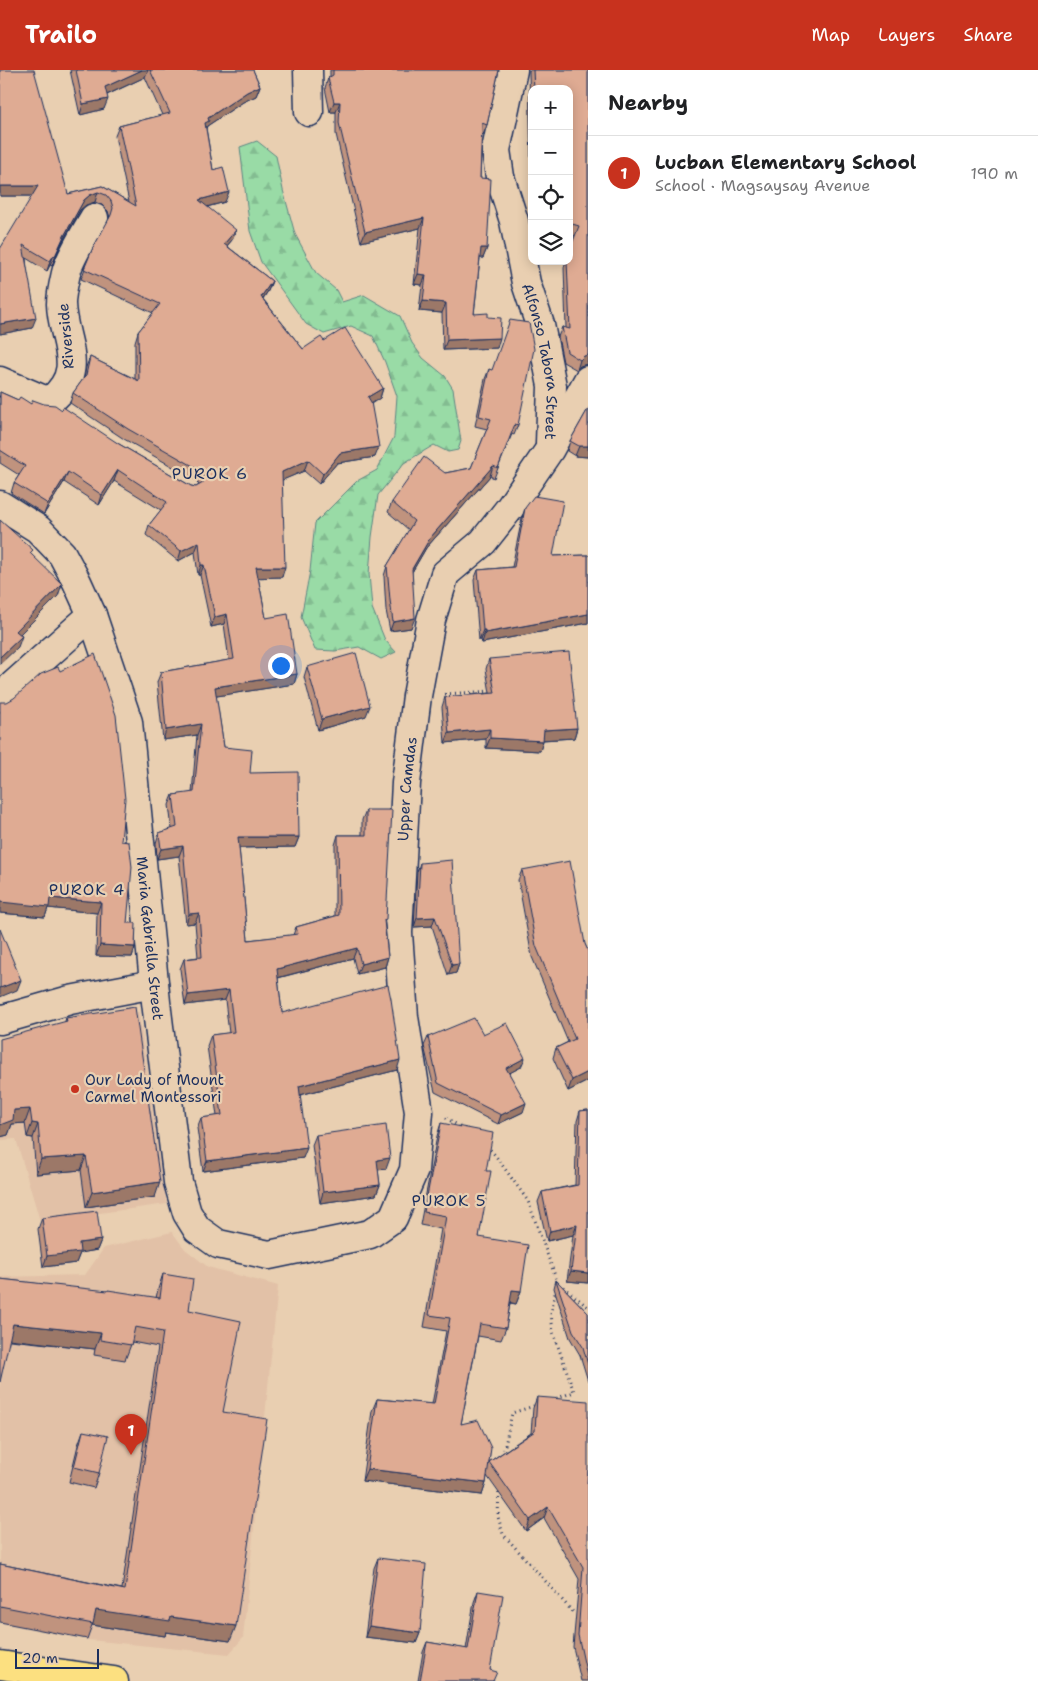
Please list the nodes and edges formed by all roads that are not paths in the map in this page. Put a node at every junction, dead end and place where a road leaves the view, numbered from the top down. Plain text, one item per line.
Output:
1 (308, 70) edge
2 (513, 70) edge
3 (309, 112) dead end
4 (94, 218) dead end
5 (588, 380) edge
6 (0, 381) edge
7 (550, 449) junction
8 (0, 505) edge
9 (92, 615) junction
10 (0, 697) edge
11 (154, 984) junction
12 (0, 1020) edge
13 (370, 1234) joint
14 (0, 1665) edge
15 (114, 1681) edge

1 - 3 street
2 - 7 street, Alfonso Tabora Street
4 - 6 street, Riverside
5 - 7 street, Upper Camdas
7 - 13 street, Upper Camdas
8 - 9 street, Maria Gabriella Street
9 - 10 street
9 - 11 street, Maria Gabriella Street
11 - 12 street
11 - 13 street, Maria Gabriella Street
14 - 15 highway

